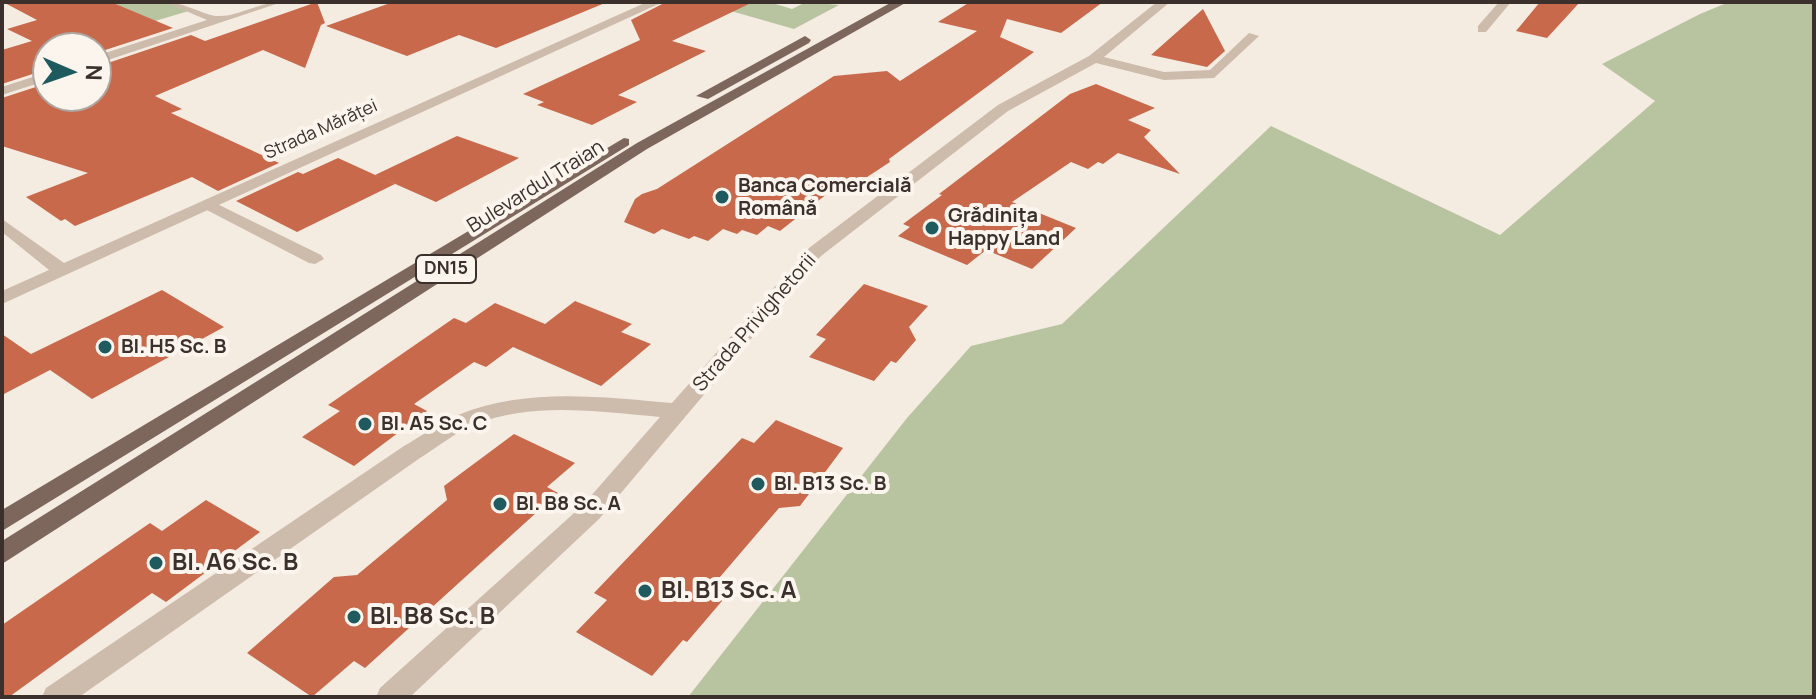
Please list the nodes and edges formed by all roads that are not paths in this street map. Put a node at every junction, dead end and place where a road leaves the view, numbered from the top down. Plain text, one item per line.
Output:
1 (171, 2) edge
2 (276, 2) edge
3 (657, 2) edge
4 (875, 2) edge
5 (901, 2) edge
6 (1164, 2) edge
7 (1505, 2) edge
8 (220, 21) junction
9 (1482, 29) dead end
10 (1253, 36) dead end
11 (112, 55) edge
12 (1094, 59) junction
13 (32, 81) edge
14 (2, 91) edge
15 (207, 204) junction
16 (2, 224) edge
17 (315, 259) dead end
18 (62, 271) junction
19 (2, 298) edge
20 (677, 411) junction
21 (2, 522) edge
22 (2, 554) edge
23 (56, 697) edge
24 (390, 697) edge

1 - 8 street
2 - 8 street
3 - 15 street, Strada Mărăței
4 - 21 main road, Bulevardul Traian / DN15
5 - 22 main road, Bulevardul Traian / DN15
6 - 12 street, Strada Privighetorii
7 - 9 street
8 - 11 street
10 - 12 street
12 - 20 street, Strada Privighetorii
13 - 14 street
15 - 17 street
15 - 18 street, Strada Mărăței
16 - 18 street
18 - 19 street, Strada Mărăței
20 - 23 street
20 - 24 street, Strada Privighetorii

